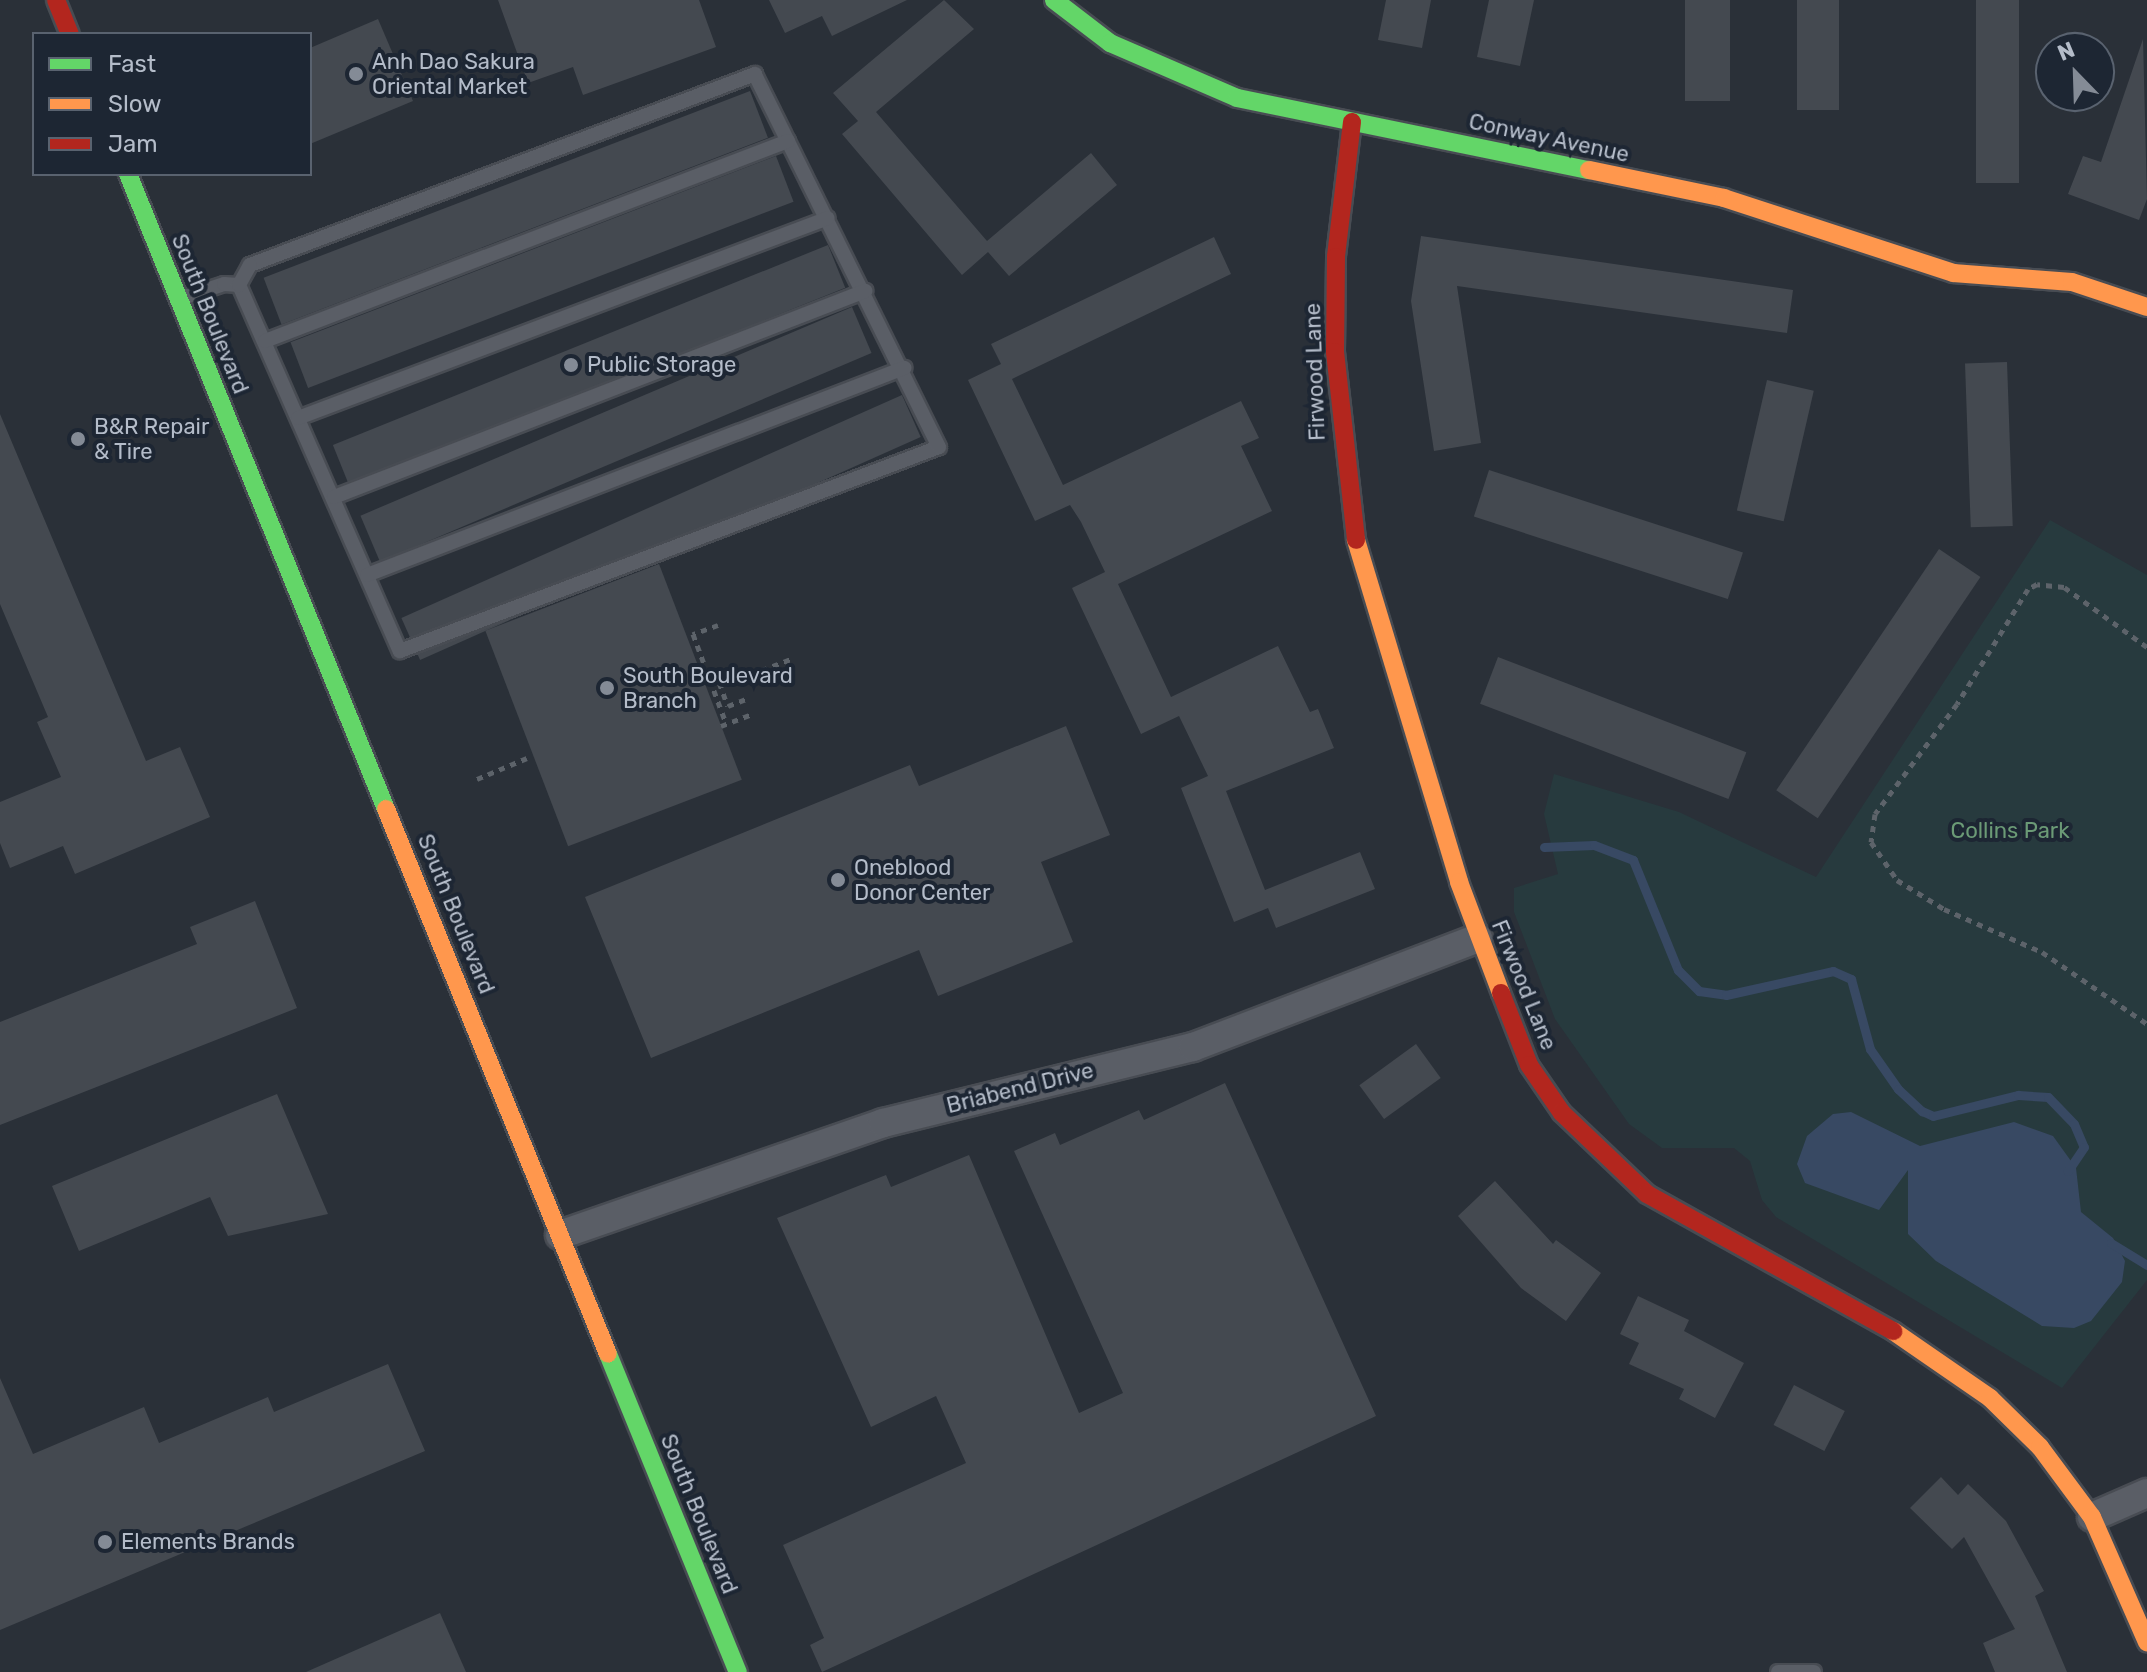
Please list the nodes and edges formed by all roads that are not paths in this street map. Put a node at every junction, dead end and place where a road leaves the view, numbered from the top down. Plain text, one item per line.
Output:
1 (56, 0) edge
2 (1054, 0) edge
3 (69, 32) edge
4 (1352, 122) junction
5 (788, 141) junction
6 (129, 176) edge
7 (828, 218) junction
8 (239, 285) junction
9 (865, 291) junction
10 (178, 300) junction
11 (2147, 307) edge
12 (265, 341) junction
13 (904, 368) junction
14 (298, 418) junction
15 (334, 497) junction
16 (367, 575) junction
17 (1478, 938) junction
18 (560, 1235) junction
19 (2147, 1493) edge
20 (2092, 1517) junction
21 (2147, 1642) edge
22 (738, 1672) edge
23 (1778, 1672) edge
24 (1814, 1672) edge

1 - 3 street
2 - 4 street, Conway Avenue
4 - 11 street, Conway Avenue
4 - 17 street, Firwood Lane
5 - 7 lane
5 - 8 lane
5 - 12 lane
6 - 10 street, South Boulevard
7 - 9 lane
7 - 14 lane
8 - 10 lane
8 - 12 lane
9 - 13 lane
9 - 15 lane
10 - 18 street, South Boulevard
12 - 14 lane
13 - 16 lane
13 - 16 lane
14 - 15 lane
15 - 16 lane
17 - 18 street, Briabend Drive
17 - 20 street, Firwood Lane
18 - 22 street, South Boulevard
19 - 20 street
20 - 21 street, Firwood Lane
23 - 24 lane

